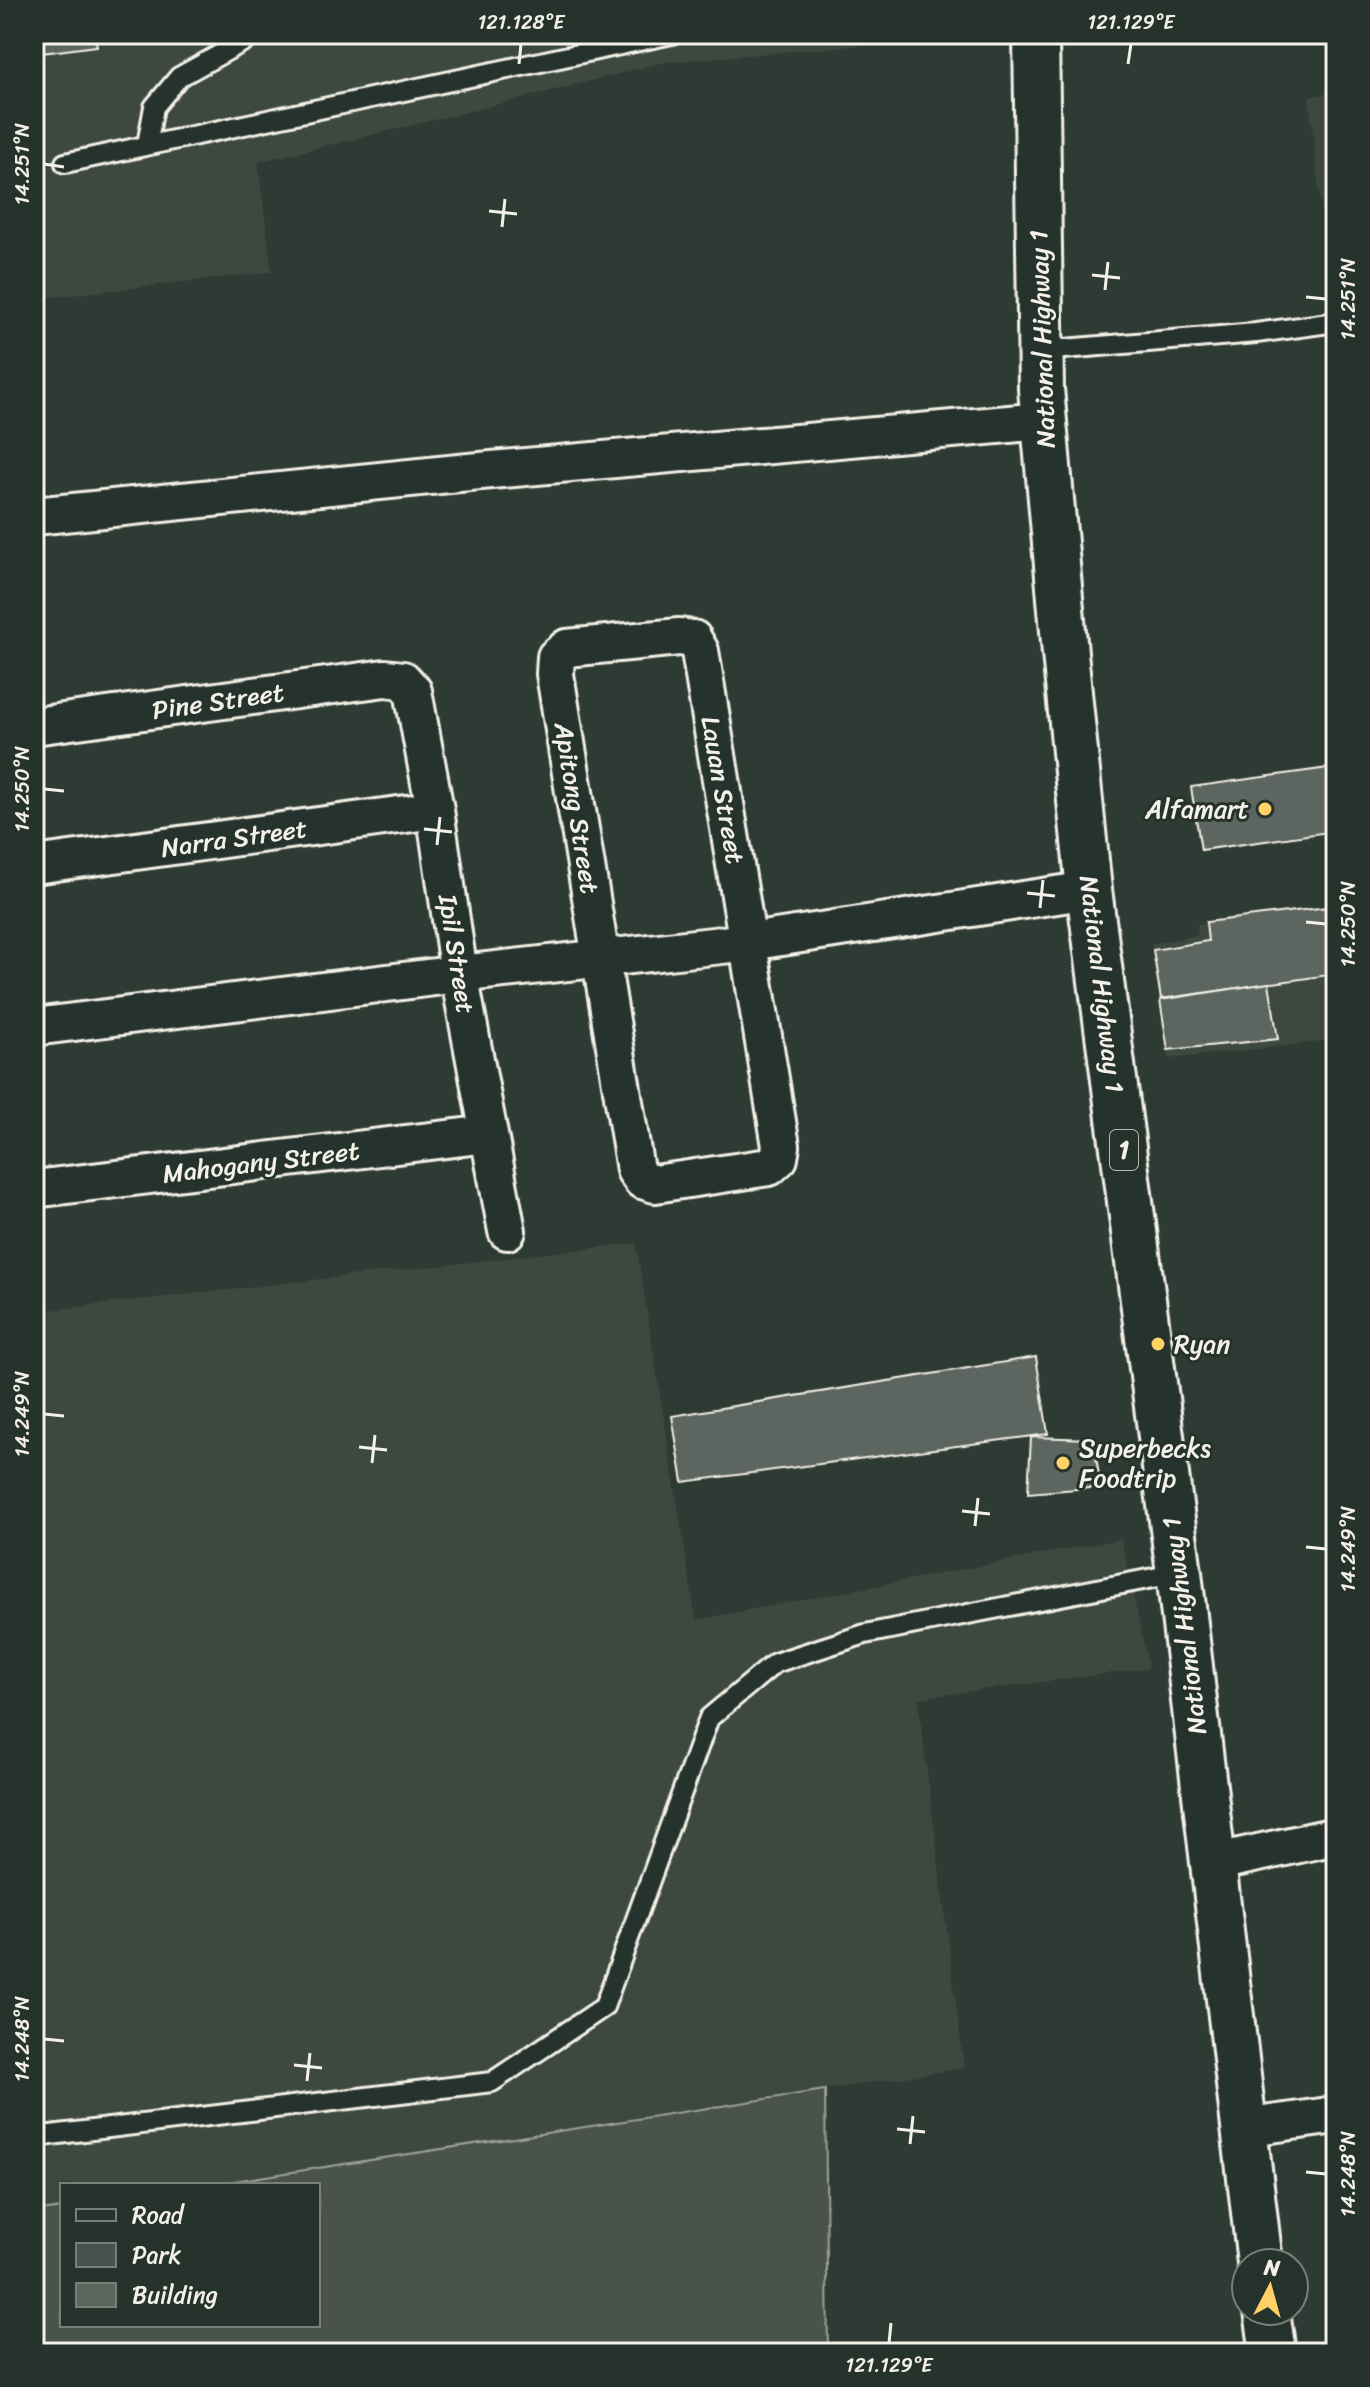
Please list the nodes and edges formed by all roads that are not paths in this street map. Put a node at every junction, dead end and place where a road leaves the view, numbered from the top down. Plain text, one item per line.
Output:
1 (257, 34) edge
2 (672, 34) edge
3 (1036, 34) edge
4 (147, 145) junction
5 (65, 163) dead end
6 (1336, 322) edge
7 (1040, 351) junction
8 (1042, 421) junction
9 (34, 516) edge
10 (556, 657) joint
11 (403, 680) joint
12 (34, 726) edge
13 (435, 810) junction
14 (34, 865) edge
15 (1089, 890) junction
16 (749, 942) junction
17 (601, 959) junction
18 (459, 974) junction
19 (34, 1027) edge
20 (488, 1134) junction
21 (34, 1189) edge
22 (507, 1231) dead end
23 (1179, 1573) junction
24 (1336, 1836) edge
25 (1212, 1863) junction
26 (1336, 2115) edge
27 (1242, 2128) junction
28 (34, 2137) edge
29 (1258, 2247) edge
30 (1269, 2327) edge
31 (1273, 2353) edge

1 - 4 lane
2 - 4 lane
3 - 7 highway, National Highway 1 / 1
4 - 5 lane
6 - 7 lane
7 - 8 highway, National Highway 1 / 1
8 - 9 street
8 - 15 highway, National Highway 1 / 1
10 - 16 street, Lauan Street
10 - 17 street, Apitong Street
11 - 12 street, Pine Street
11 - 13 street, Ipil Street
13 - 14 street, Narra Street
13 - 18 street, Ipil Street
15 - 16 street
15 - 23 highway, National Highway 1 / 1
16 - 17 street
16 - 17 street, Lauan Street
17 - 18 street
18 - 19 street
18 - 20 street, Ipil Street
20 - 21 street, Mahogany Street
20 - 22 street, Ipil Street
23 - 25 highway, National Highway 1 / 1
23 - 28 lane
24 - 25 street
25 - 27 highway, National Highway 1 / 1
26 - 27 street
27 - 29 highway, National Highway 1 / 1
30 - 31 highway

